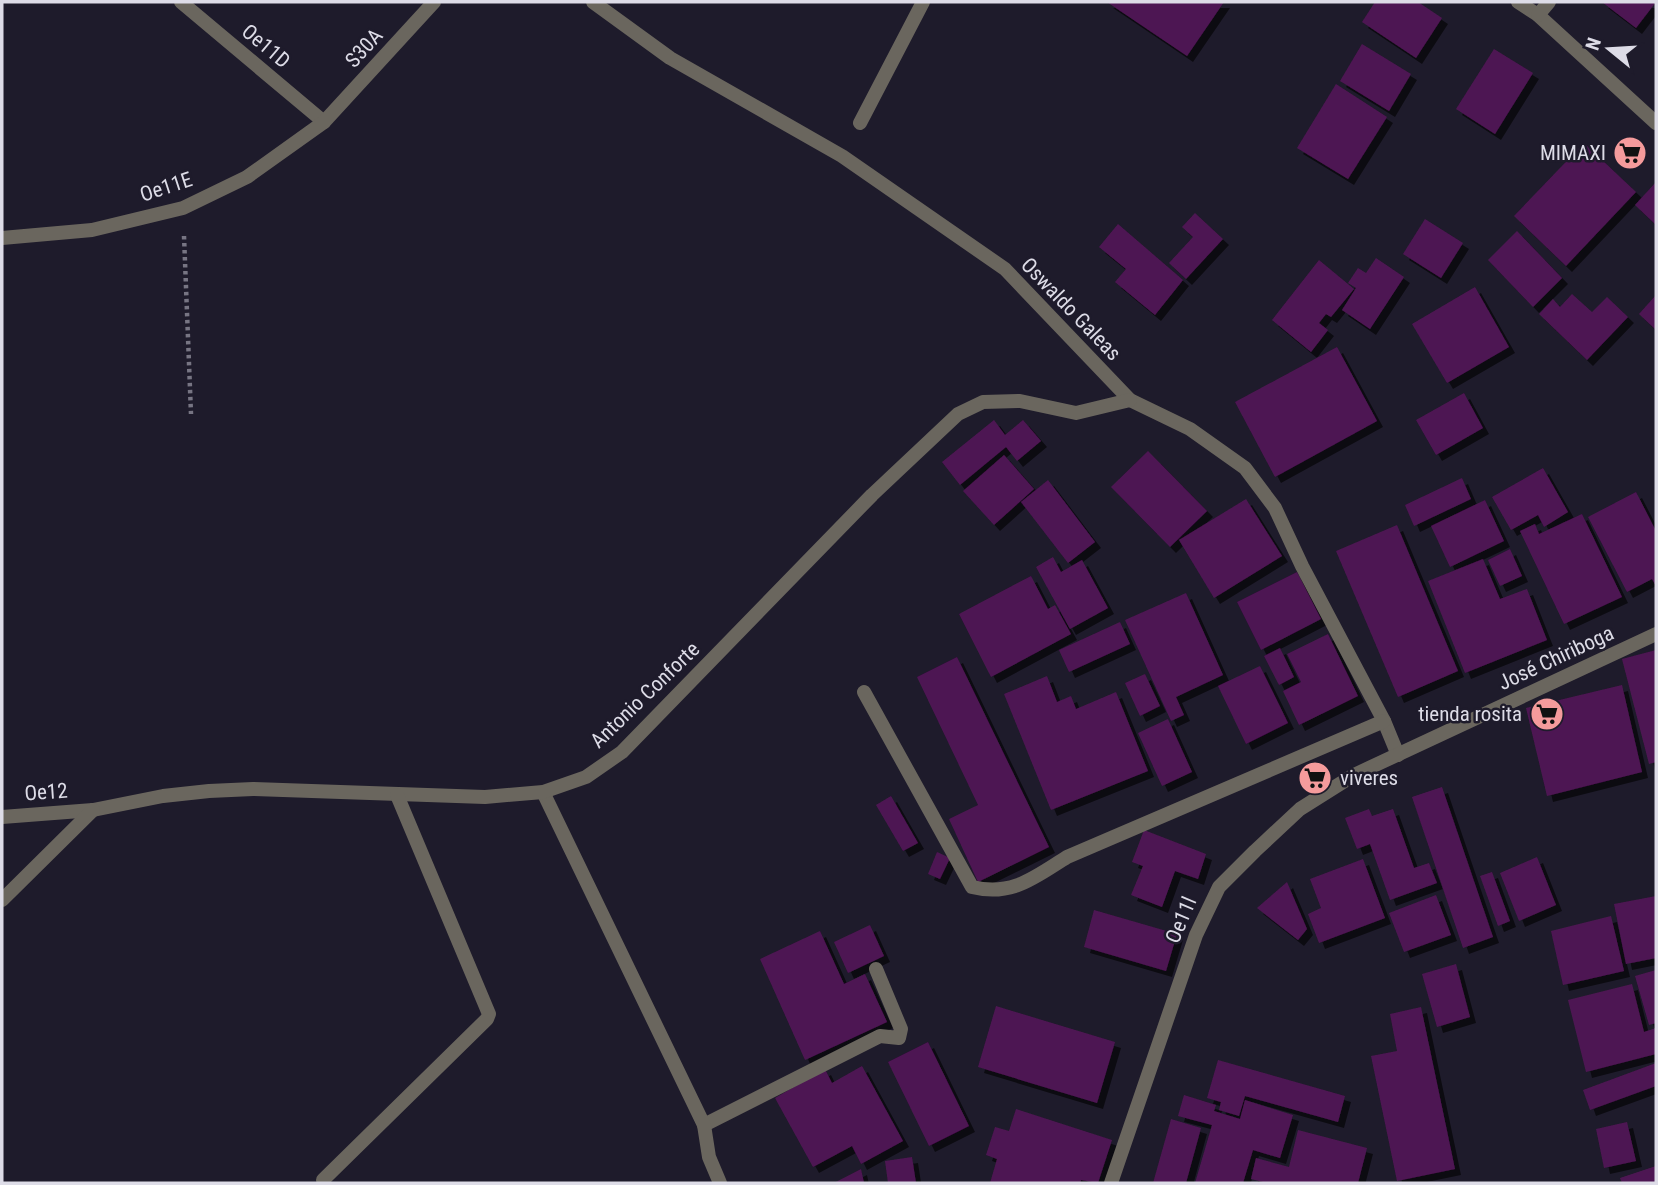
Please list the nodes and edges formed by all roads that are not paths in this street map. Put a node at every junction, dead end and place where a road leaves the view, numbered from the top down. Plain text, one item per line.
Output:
1 (181, 2) edge
2 (434, 2) edge
3 (593, 2) edge
4 (923, 2) edge
5 (1518, 2) edge
6 (1549, 2) edge
7 (1538, 15) junction
8 (324, 122) junction
9 (860, 123) dead end
10 (1656, 123) edge
11 (2, 238) edge
12 (1130, 400) junction
13 (1656, 634) edge
14 (864, 692) dead end
15 (1384, 721) junction
16 (1398, 755) junction
17 (543, 792) junction
18 (397, 795) junction
19 (93, 810) junction
20 (2, 817) edge
21 (2, 901) edge
22 (877, 969) dead end
23 (704, 1125) junction
24 (323, 1180) dead end
25 (720, 1183) edge
26 (1111, 1183) edge

1 - 8 street, Oe11D
2 - 8 street, S30A
3 - 12 street, Oswaldo Galeas
4 - 9 street
5 - 7 street
6 - 7 street
7 - 10 street
8 - 11 street, Oe11E
12 - 15 street, Oswaldo Galeas
12 - 17 street, Antonio Conforte
13 - 16 street, José Chiriboga
14 - 15 street
15 - 16 street, Oswaldo Galeas
16 - 26 street, Oe11l
17 - 18 street, Antonio Conforte
17 - 23 street
18 - 19 street, Antonio Conforte
18 - 24 street
19 - 20 street, Oe12
19 - 21 street
22 - 23 street
23 - 25 street

